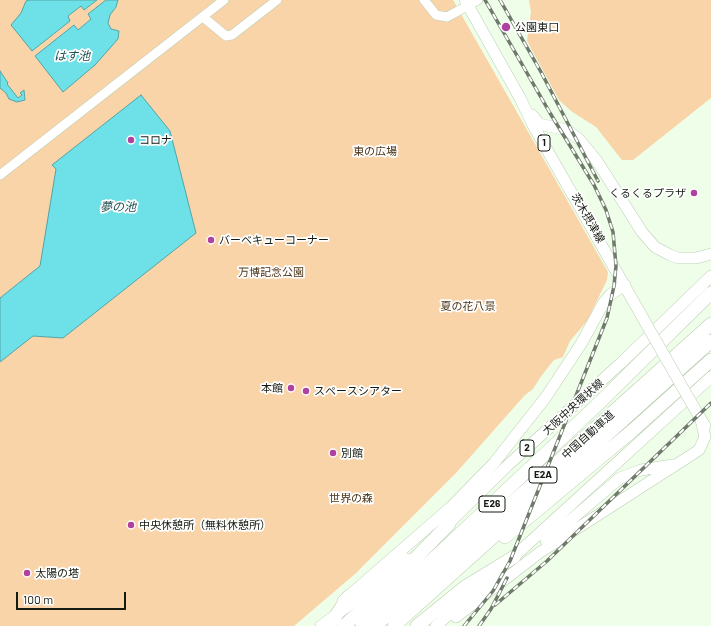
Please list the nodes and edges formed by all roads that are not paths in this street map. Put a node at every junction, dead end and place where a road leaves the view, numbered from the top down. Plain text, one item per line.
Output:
1 (224, 0) edge
2 (277, 0) edge
3 (424, 0) edge
4 (471, 2) edge
5 (203, 17) junction
6 (520, 98) junction
7 (0, 175) edge
8 (711, 254) edge
9 (711, 276) edge
10 (625, 285) junction
11 (711, 293) edge
12 (711, 324) edge
13 (711, 342) edge
14 (711, 360) edge
15 (711, 376) edge
16 (701, 420) junction
17 (711, 436) edge
18 (682, 461) junction
19 (449, 524) junction
20 (514, 557) junction
21 (348, 596) junction
22 (338, 614) junction
23 (313, 626) edge
24 (321, 626) edge
25 (329, 626) edge
26 (344, 626) edge
27 (362, 626) edge
28 (375, 626) edge
29 (394, 626) edge
30 (403, 626) edge
31 (417, 626) edge
32 (436, 626) edge
33 (444, 626) edge

1 - 5 street
2 - 5 street
3 - 4 street
4 - 6 main road, 茨木摂津線 / 1
5 - 7 street
6 - 8 main road
6 - 10 main road, 茨木摂津線 / 1
9 - 19 main road, 大阪中央環状線 / 2
10 - 16 main road, 茨木摂津線 / 1, bridge
10 - 21 main road
11 - 27 highway, E26
12 - 28 highway, 中国自動車道 / E2A
13 - 29 highway, 中国自動車道 / E2A
14 - 30 highway, E2A
15 - 20 main road
16 - 17 main road, 茨木摂津線 / 1
16 - 18 main road
18 - 20 main road
18 - 33 main road
19 - 22 main road, 大阪中央環状線 / 2
19 - 26 highway
20 - 31 highway
20 - 32 main road
21 - 22 highway
21 - 23 main road
22 - 24 main road, 大阪中央環状線 / 2
22 - 25 highway

